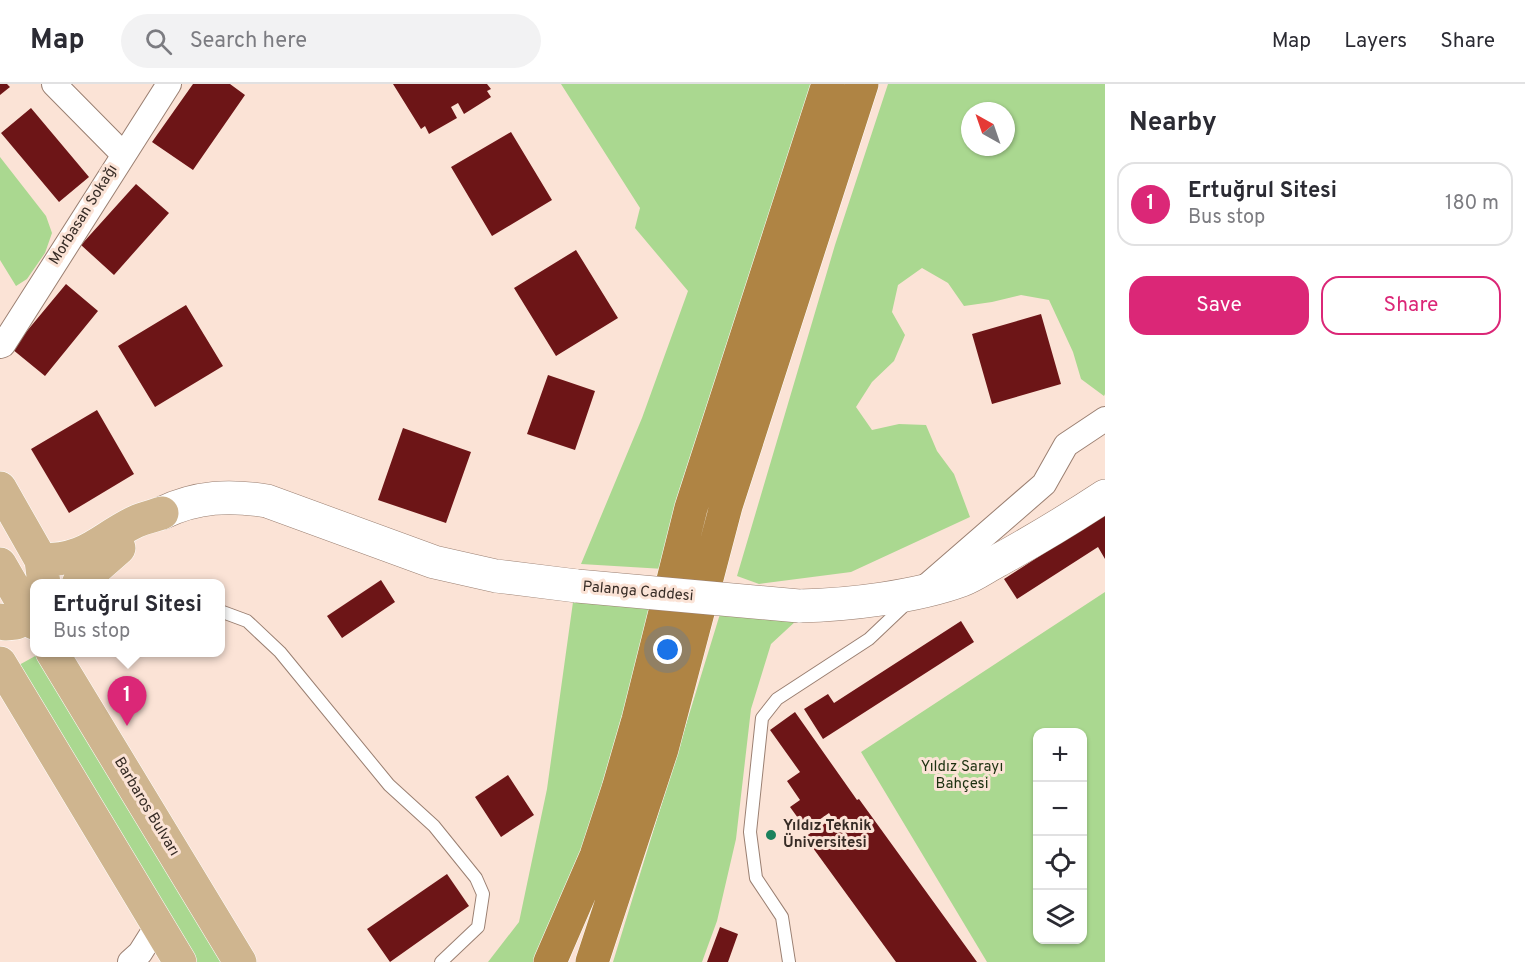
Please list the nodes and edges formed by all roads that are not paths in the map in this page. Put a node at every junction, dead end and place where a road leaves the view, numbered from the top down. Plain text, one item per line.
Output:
1 (54, 84) edge
2 (169, 84) edge
3 (828, 84) edge
4 (862, 84) edge
5 (123, 154) junction
6 (0, 346) edge
7 (1105, 418) edge
8 (0, 488) edge
9 (1105, 496) edge
10 (162, 513) junction
11 (0, 564) edge
12 (43, 572) edge
13 (84, 579) edge
14 (921, 591) junction
15 (225, 613) edge
16 (26, 616) edge
17 (55, 657) edge
18 (0, 663) edge
19 (157, 926) junction
20 (130, 962) edge
21 (153, 962) edge
22 (180, 962) edge
23 (240, 962) edge
24 (441, 962) edge
25 (550, 962) edge
26 (592, 962) edge
27 (789, 962) edge

1 - 5 street
2 - 5 street, Morbasan Sokağı
3 - 25 highway
4 - 26 highway
5 - 6 street, Morbasan Sokağı
7 - 14 street
8 - 12 main road
9 - 14 main road, Palanga Caddesi
10 - 12 main road
10 - 13 main road
10 - 14 main road, Palanga Caddesi, bridge
11 - 16 main road
14 - 27 lane
15 - 24 lane
17 - 23 main road, Barbaros Bulvarı
18 - 19 main road
19 - 20 street
19 - 21 main road
19 - 22 main road

